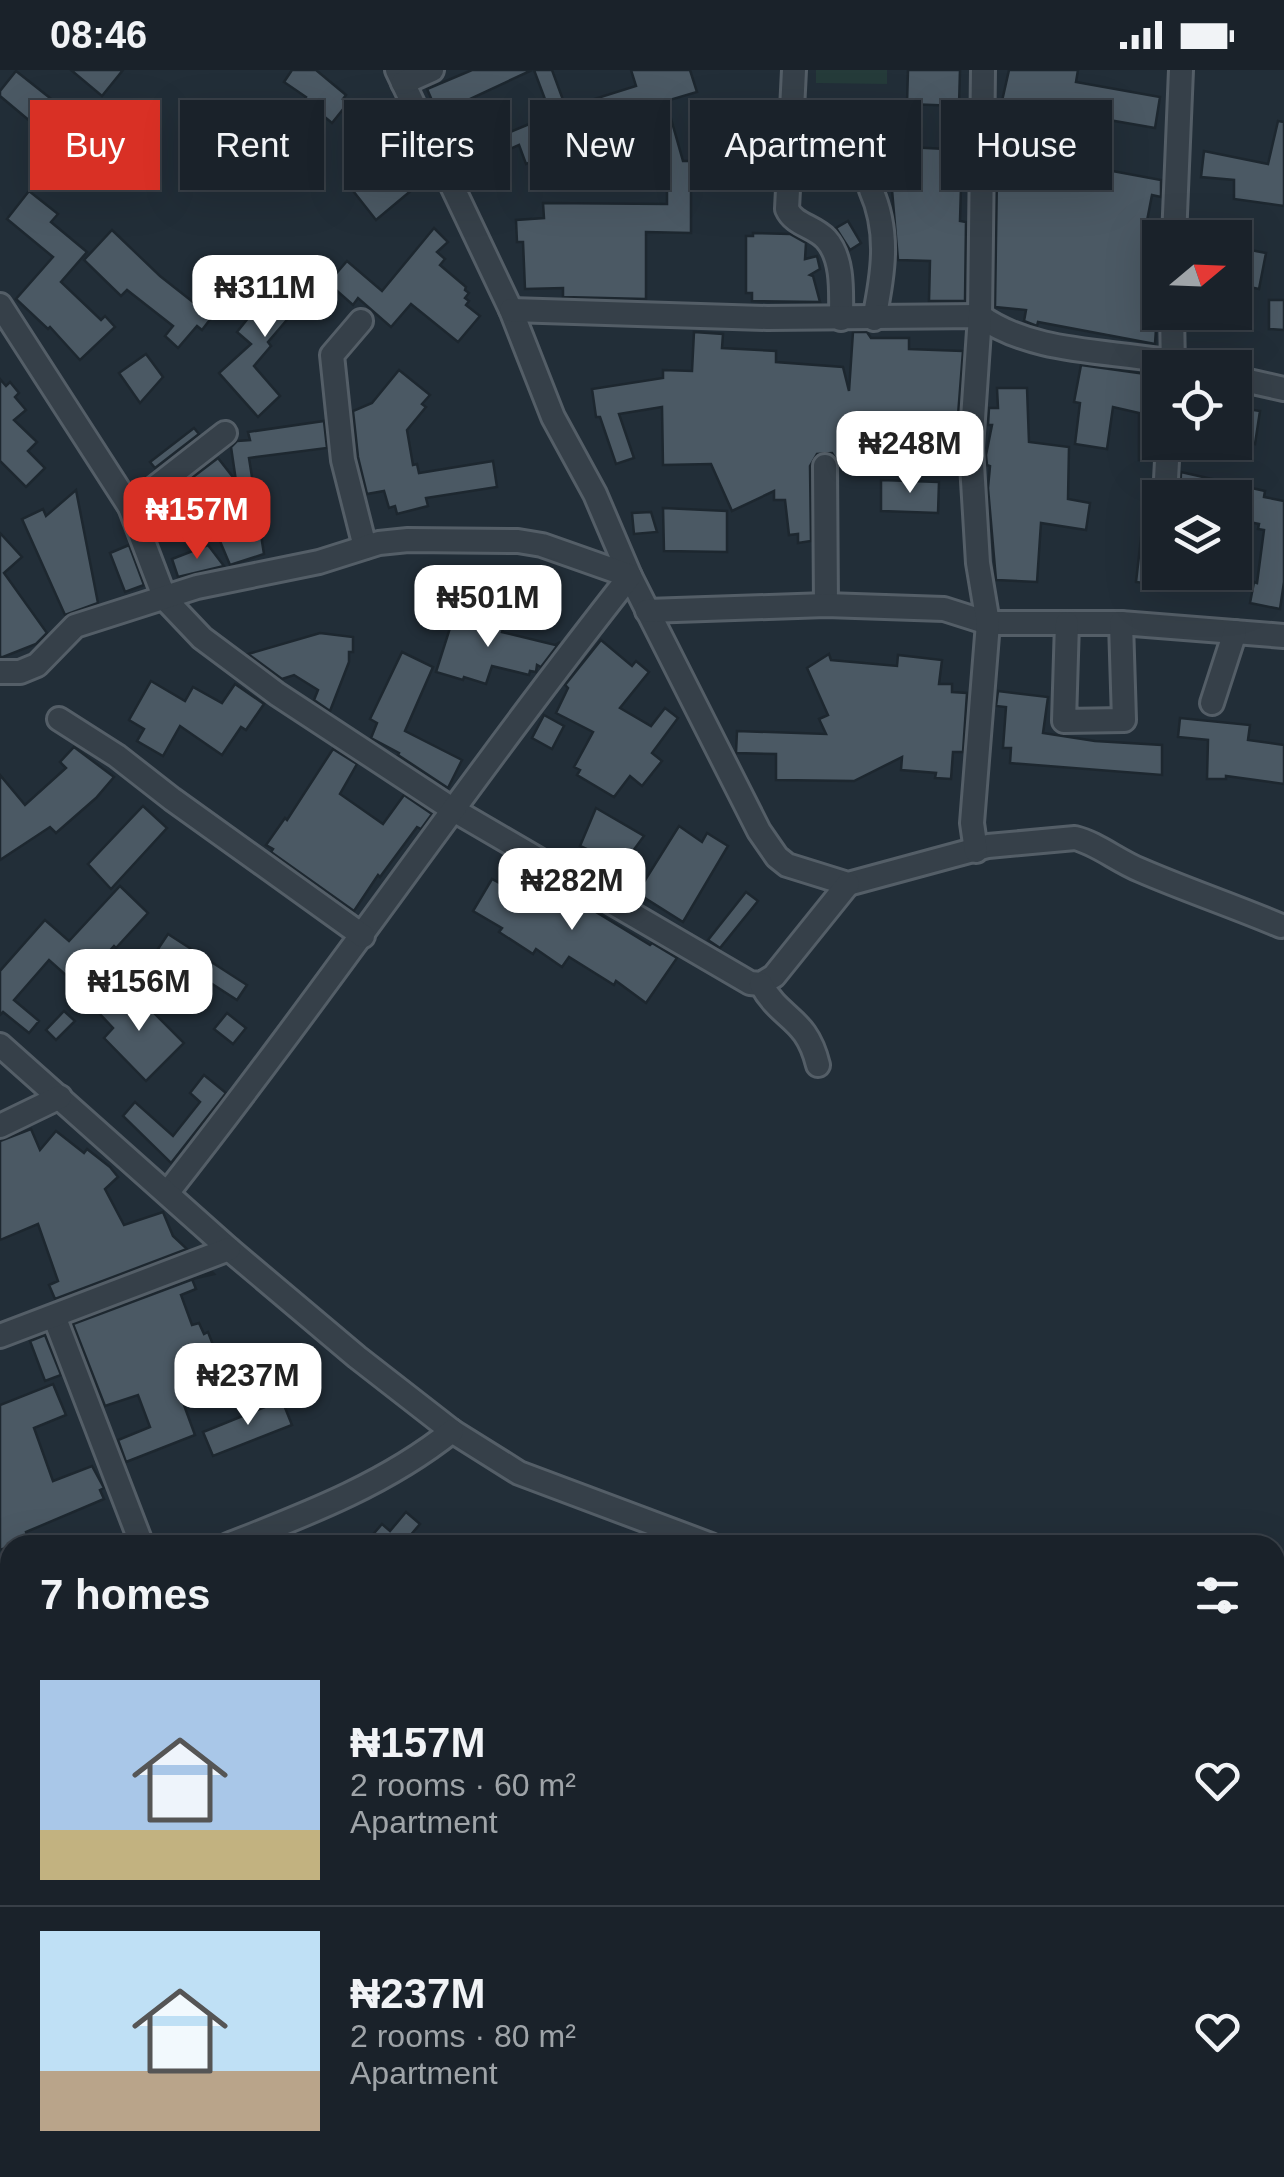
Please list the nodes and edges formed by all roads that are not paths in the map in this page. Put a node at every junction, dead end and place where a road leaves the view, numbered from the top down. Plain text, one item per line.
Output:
1 (432, 70) edge
2 (794, 70) edge
3 (983, 70) edge
4 (1181, 70) edge
5 (400, 77) edge
6 (871, 190) dead end
7 (1175, 220) edge
8 (0, 305) edge
9 (511, 310) junction
10 (980, 316) junction
11 (841, 319) junction
12 (874, 320) junction
13 (362, 321) dead end
14 (1142, 358) edge
15 (1252, 381) edge
16 (1284, 388) edge
17 (226, 434) dead end
18 (825, 466) dead end
19 (130, 507) junction
20 (365, 548) junction
21 (630, 576) junction
22 (166, 599) junction
23 (826, 606) junction
24 (648, 611) junction
25 (1066, 622) junction
26 (1121, 622) junction
27 (988, 623) junction
28 (1235, 632) junction
29 (1284, 636) edge
30 (0, 672) edge
31 (1212, 703) dead end
32 (60, 719) dead end
33 (452, 809) junction
34 (976, 851) junction
35 (848, 884) junction
36 (1281, 926) dead end
37 (363, 936) junction
38 (761, 984) junction
39 (0, 1045) edge
40 (818, 1065) dead end
41 (60, 1098) junction
42 (0, 1126) edge
43 (168, 1192) junction
44 (229, 1249) junction
45 (54, 1316) junction
46 (0, 1336) edge
47 (452, 1431) junction
48 (138, 1535) edge
49 (253, 1535) edge
50 (684, 1535) edge

1 - 5 street
2 - 11 street
3 - 10 street
4 - 7 street
5 - 9 street
6 - 12 street
8 - 19 street
9 - 11 street
9 - 21 street
10 - 12 street
10 - 14 street
10 - 27 street
11 - 12 street
13 - 20 street
15 - 16 street
17 - 19 street
18 - 23 street
19 - 22 street
20 - 21 street
20 - 22 street
21 - 24 street
21 - 33 street
22 - 30 street
22 - 33 street
23 - 24 street
23 - 27 street
24 - 35 street
25 - 26 street
25 - 26 street
25 - 27 street
26 - 28 street
27 - 34 street
28 - 29 street
28 - 31 street
32 - 37 street
33 - 37 street
33 - 38 street
34 - 35 street
34 - 36 street
35 - 38 street
37 - 43 street
38 - 40 street
39 - 41 street
41 - 42 street
41 - 43 street
43 - 44 street
44 - 45 street
44 - 47 street
45 - 46 street
45 - 48 street
47 - 49 street
47 - 50 street

